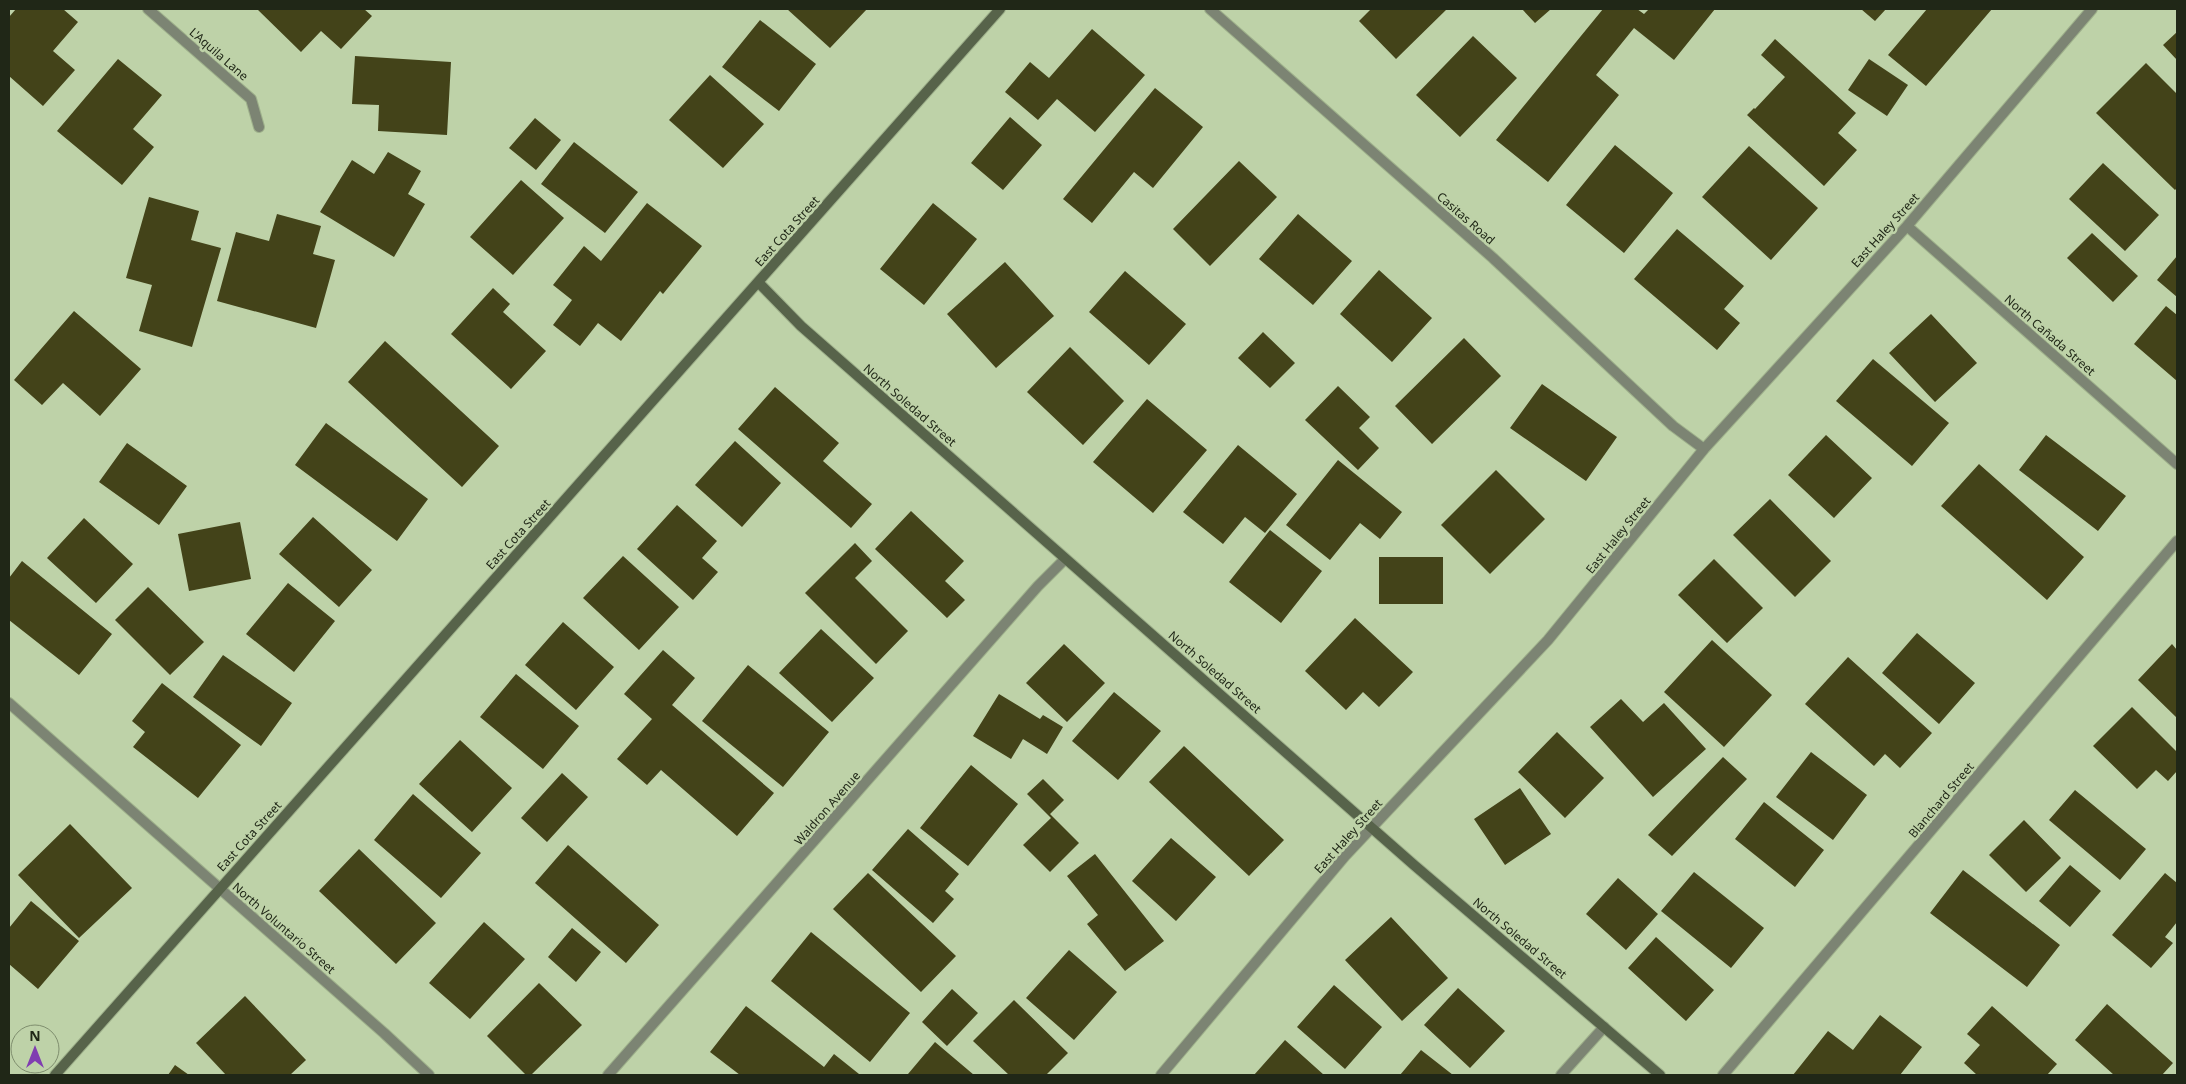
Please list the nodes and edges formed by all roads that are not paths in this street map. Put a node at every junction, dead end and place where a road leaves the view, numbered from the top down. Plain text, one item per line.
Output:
1 (148, 9) edge
2 (1000, 9) edge
3 (1210, 9) edge
4 (2092, 9) edge
5 (259, 127) dead end
6 (1907, 226) junction
7 (758, 282) junction
8 (1704, 449) junction
9 (2177, 464) edge
10 (2177, 541) edge
11 (1065, 558) junction
12 (9, 703) edge
13 (1373, 827) junction
14 (220, 888) junction
15 (1604, 1026) junction
16 (55, 1075) edge
17 (429, 1075) edge
18 (608, 1075) edge
19 (1162, 1075) edge
20 (1561, 1075) edge
21 (1660, 1075) edge
22 (1723, 1075) edge

1 - 5 street, L'Aquila Lane
2 - 7 street, East Cota Street
3 - 8 street, Casitas Road
4 - 6 street, East Haley Street
6 - 8 street, East Haley Street
6 - 9 street, North Cañada Street
7 - 11 street, North Soledad Street
7 - 14 street, East Cota Street
8 - 13 street, East Haley Street
10 - 22 street, Blanchard Street
11 - 13 street, North Soledad Street
11 - 18 street, Waldron Avenue
12 - 14 street, North Voluntario Street
13 - 15 street, North Soledad Street
13 - 19 street, East Haley Street
14 - 16 street, East Cota Street
14 - 17 street, North Voluntario Street
15 - 20 street
15 - 21 street, North Soledad Street

